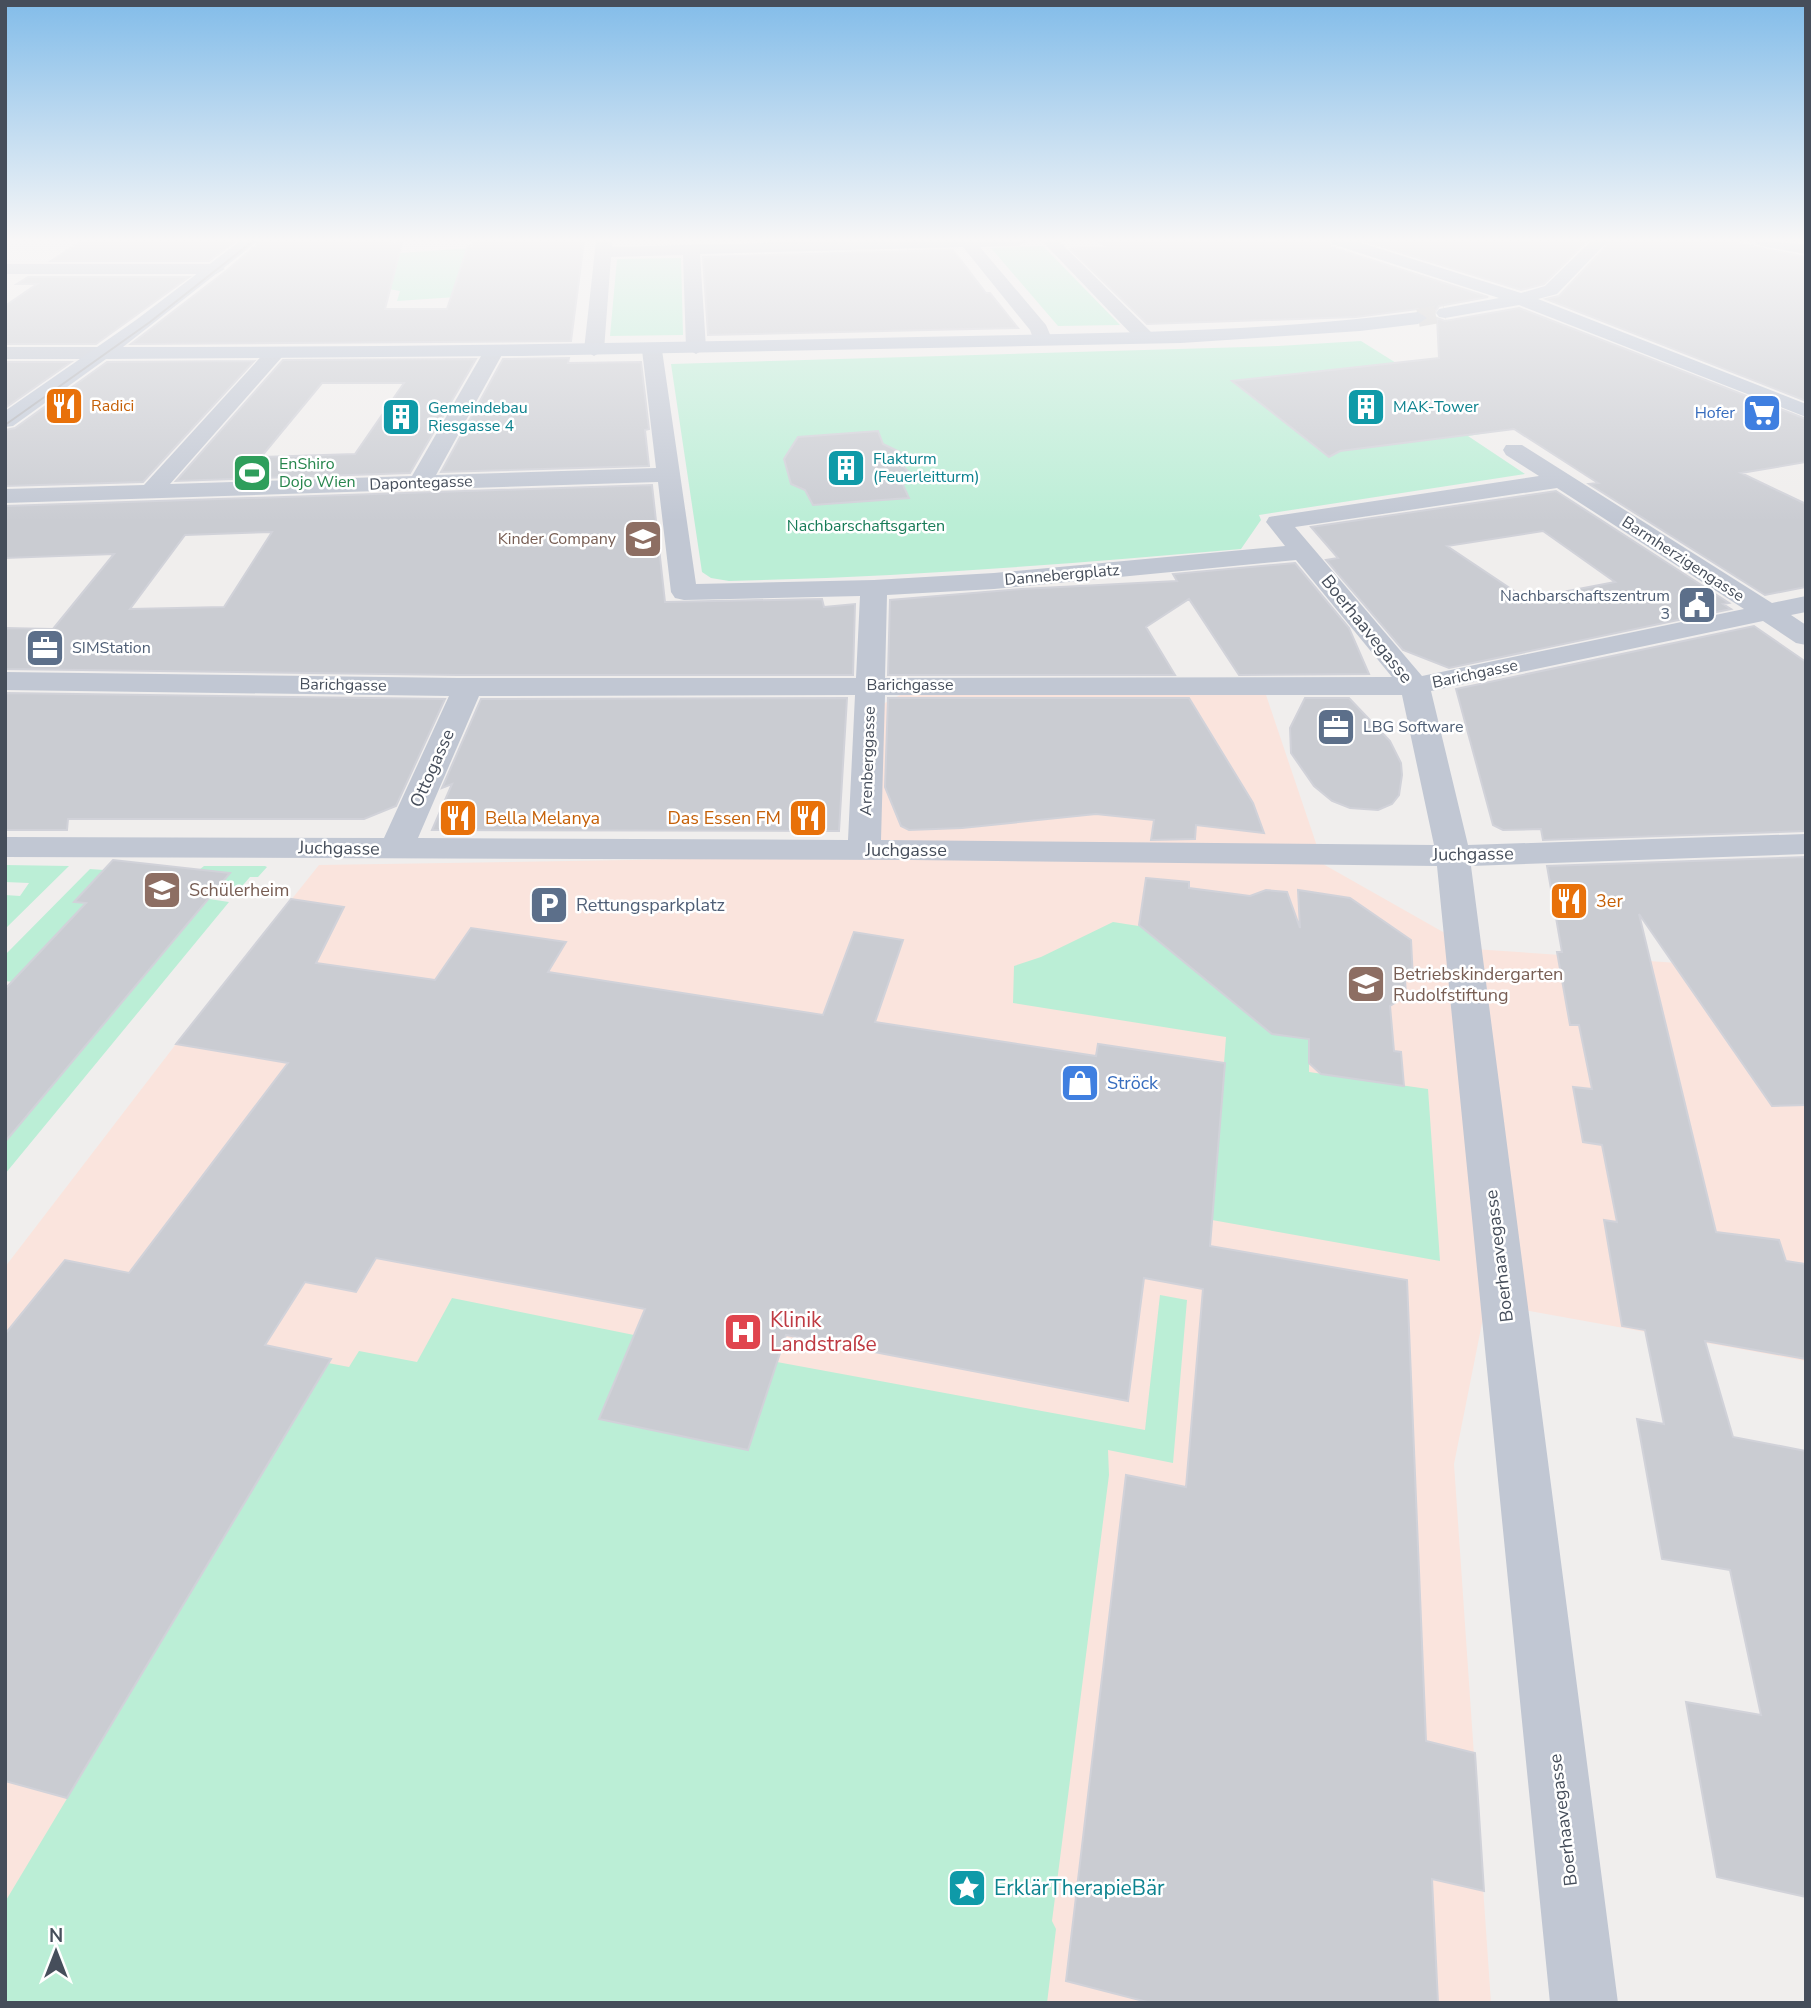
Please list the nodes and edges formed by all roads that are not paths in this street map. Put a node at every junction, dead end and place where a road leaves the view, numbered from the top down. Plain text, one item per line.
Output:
1 (127, 335) edge
2 (595, 335) edge
3 (695, 335) edge
4 (1041, 335) edge
5 (1193, 335) edge
6 (1612, 335) edge
7 (1144, 336) joint
8 (1042, 339) junction
9 (696, 348) junction
10 (652, 349) junction
11 (594, 350) junction
12 (495, 351) junction
13 (5, 353) edge
14 (102, 353) junction
15 (275, 353) junction
16 (1806, 411) edge
17 (5, 421) edge
18 (1514, 450) dead end
19 (669, 475) junction
20 (1561, 480) junction
21 (421, 483) junction
22 (149, 492) junction
23 (5, 496) edge
24 (1303, 552) junction
25 (874, 588) junction
26 (1806, 604) edge
27 (1766, 612) junction
28 (1806, 637) edge
29 (5, 681) edge
30 (870, 685) junction
31 (1415, 686) junction
32 (468, 687) junction
33 (1806, 844) edge
34 (5, 847) edge
35 (396, 849) junction
36 (864, 849) junction
37 (1453, 856) junction
38 (1584, 2003) edge

1 - 14 street
2 - 11 street
3 - 9 street
4 - 8 street
5 - 7 street
6 - 16 street
7 - 8 street
8 - 9 street
9 - 10 street
10 - 11 street
10 - 19 street, Dannebergplatz
11 - 12 street
12 - 15 street
12 - 21 street
13 - 14 street
14 - 15 street
14 - 17 street
15 - 22 street
18 - 20 street
19 - 21 street, Dapontegasse
19 - 25 street, Dannebergplatz
20 - 24 street
20 - 27 street, Barmherzigengasse
21 - 22 street, Dapontegasse
22 - 23 street, Dapontegasse
24 - 25 street, Dannebergplatz
24 - 31 street, Boerhaavegasse
25 - 30 street, Arenberggasse
26 - 27 street, Barichgasse
27 - 28 street, Barmherzigengasse
27 - 31 street, Barichgasse
29 - 32 street, Barichgasse
30 - 31 street, Barichgasse
30 - 32 street, Barichgasse
30 - 36 street, Arenberggasse
31 - 37 street, Boerhaavegasse
32 - 35 street, Ottogasse
33 - 37 street, Juchgasse
34 - 35 street, Juchgasse
35 - 36 street, Juchgasse
36 - 37 street, Juchgasse
37 - 38 street, Boerhaavegasse

